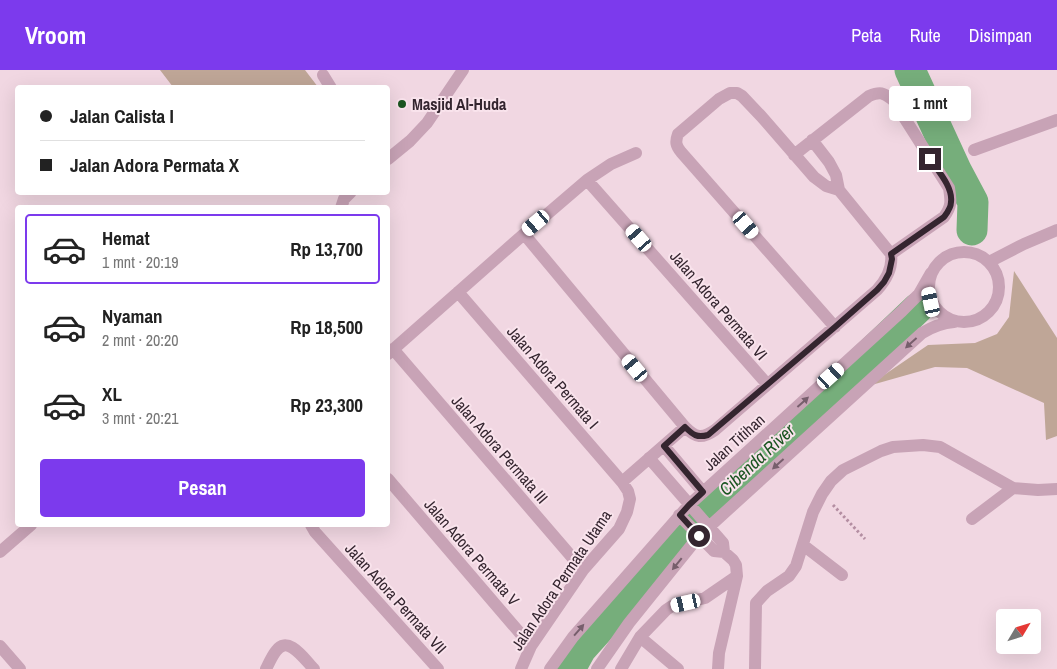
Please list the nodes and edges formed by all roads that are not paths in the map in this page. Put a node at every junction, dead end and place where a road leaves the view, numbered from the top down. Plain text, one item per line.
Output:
1 (463, 70) edge
2 (323, 75) dead end
3 (329, 85) edge
4 (1057, 120) edge
5 (812, 140) junction
6 (974, 150) dead end
7 (636, 153) dead end
8 (794, 155) junction
9 (390, 158) edge
10 (587, 180) junction
11 (839, 190) junction
12 (1057, 230) edge
13 (524, 234) junction
14 (891, 254) junction
15 (989, 262) junction
16 (931, 272) junction
17 (458, 292) junction
18 (954, 322) junction
19 (835, 327) junction
20 (390, 352) edge
21 (767, 384) junction
22 (685, 427) junction
23 (664, 446) junction
24 (650, 458) junction
25 (390, 481) edge
26 (622, 482) junction
27 (1013, 488) junction
28 (1057, 489) edge
29 (703, 492) junction
30 (691, 507) junction
31 (681, 517) junction
32 (972, 519) dead end
33 (30, 527) edge
34 (312, 527) edge
35 (702, 530) junction
36 (803, 545) junction
37 (0, 552) edge
38 (583, 570) junction
39 (842, 575) dead end
40 (738, 576) junction
41 (640, 638) junction
42 (0, 646) edge
43 (531, 646) junction
44 (20, 669) edge
45 (266, 669) edge
46 (314, 669) edge
47 (438, 669) edge
48 (521, 669) edge
49 (550, 669) edge
50 (597, 669) edge
51 (621, 669) edge
52 (678, 669) edge
53 (718, 669) edge
54 (755, 669) edge

1 - 9 street
2 - 3 street
4 - 6 street
5 - 8 street
5 - 11 street
5 - 14 street
7 - 10 street
8 - 11 street
8 - 19 street
10 - 13 street
10 - 21 street, Jalan Adora Permata VI
11 - 14 street
12 - 15 street
13 - 17 street
13 - 22 street
14 - 19 street
15 - 16 street
15 - 18 street
16 - 18 street
29 -> 16 street, Jalan Titihan
17 - 20 street
17 - 26 street, Jalan Adora Permata I
18 -> 35 street
19 - 21 street
20 - 38 street, Jalan Adora Permata III
21 - 22 street
22 - 23 street
23 - 24 street
23 - 29 street
24 - 26 street
24 - 30 street
25 - 43 street, Jalan Adora Permata V
26 - 38 street, Jalan Adora Permata Utama
27 - 28 street
27 - 32 street
27 - 36 street
29 - 30 street, Jalan Titihan
30 - 31 street, Jalan Titihan
30 - 35 street
31 - 35 street
49 -> 31 street, Jalan Titihan
33 - 37 street
34 - 47 street, Jalan Adora Permata VII
35 - 40 street
35 -> 50 street
36 - 39 street
36 - 54 street
38 - 43 street, Jalan Adora Permata Utama
40 - 41 street
40 - 53 street
41 - 51 street
41 - 52 street
42 - 44 street
43 - 48 street, Jalan Adora Permata Utama
45 - 46 street

